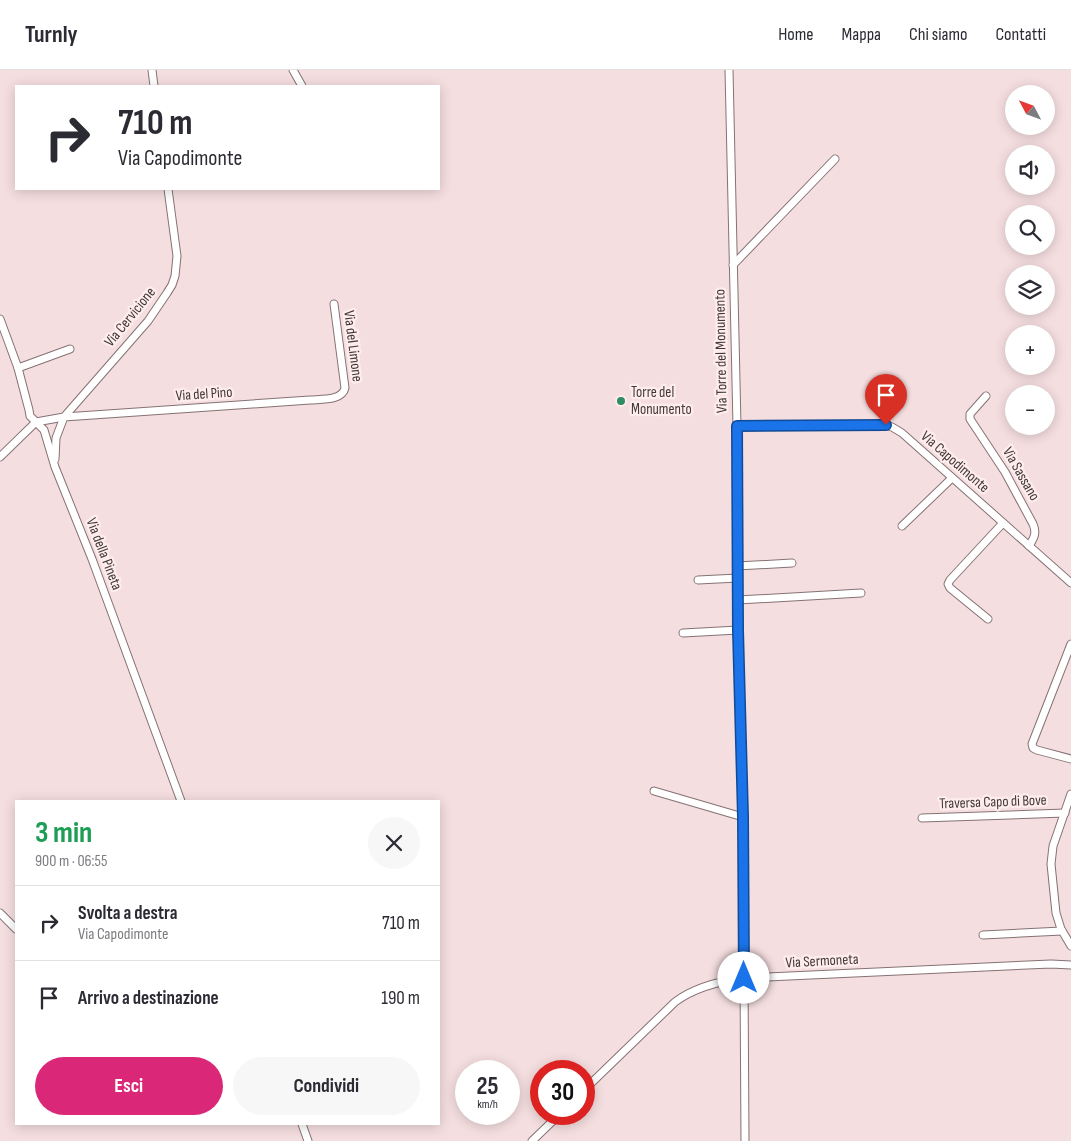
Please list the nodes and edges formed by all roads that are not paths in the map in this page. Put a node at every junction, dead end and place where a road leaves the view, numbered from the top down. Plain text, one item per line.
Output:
1 (152, 70) edge
2 (293, 70) edge
3 (729, 70) edge
4 (154, 85) edge
5 (301, 85) edge
6 (835, 159) dead end
7 (168, 190) edge
8 (733, 265) junction
9 (334, 304) dead end
10 (0, 319) edge
11 (70, 349) dead end
12 (18, 368) junction
13 (344, 392) joint
14 (986, 396) dead end
15 (64, 417) junction
16 (36, 422) junction
17 (737, 426) junction
18 (0, 457) edge
19 (55, 467) junction
20 (952, 478) junction
21 (1003, 523) junction
22 (902, 526) dead end
23 (1029, 546) junction
24 (792, 563) dead end
25 (738, 566) junction
26 (738, 578) junction
27 (698, 580) dead end
28 (1071, 584) edge
29 (861, 593) dead end
30 (738, 600) junction
31 (988, 619) dead end
32 (738, 630) junction
33 (683, 633) dead end
34 (1071, 644) edge
35 (1071, 759) edge
36 (654, 791) dead end
37 (1071, 794) edge
38 (181, 800) edge
39 (1065, 813) junction
40 (743, 817) junction
41 (922, 818) dead end
42 (0, 912) edge
43 (15, 928) edge
44 (1062, 931) junction
45 (983, 935) dead end
46 (1071, 946) edge
47 (1071, 965) edge
48 (744, 978) junction
49 (595, 1079) edge
50 (302, 1125) edge
51 (549, 1125) edge
52 (308, 1141) edge
53 (532, 1141) edge
54 (745, 1141) edge

1 - 4 street
2 - 5 street
3 - 8 street, Via Torre del Monumento
6 - 8 street
7 - 15 street, Via Cervicione
8 - 17 street, Via Torre del Monumento
9 - 13 street, Via del Limone
10 - 12 street, Via della Pineta
11 - 12 street
12 - 16 street, Via della Pineta
13 - 15 street, Via del Pino
14 - 23 street, Via Sassano
15 - 16 street
15 - 19 street, Via Cervicione
16 - 18 street
16 - 19 street, Via della Pineta
17 - 20 street, Via Capodimonte
17 - 25 street, Via Torre del Monumento
19 - 38 street, Via della Pineta
20 - 21 street, Via Capodimonte
20 - 22 street
21 - 23 street, Via Capodimonte
21 - 31 street
23 - 28 street, Via Capodimonte
24 - 25 street
25 - 26 street, Via Torre del Monumento
26 - 27 street
26 - 30 street, Via Torre del Monumento
29 - 30 street
30 - 32 street, Via Torre del Monumento
32 - 33 street
32 - 40 street, Via Torre del Monumento
34 - 35 street
36 - 40 street
37 - 39 street
39 - 41 street, Traversa Capo di Bove
39 - 44 street
40 - 48 street, Via Torre del Monumento
42 - 43 street
44 - 45 street
44 - 46 street
47 - 48 street, Via Sermoneta
48 - 49 street, Via Sermoneta
48 - 54 street, Via Torre del Monumento
50 - 52 street
51 - 53 street

